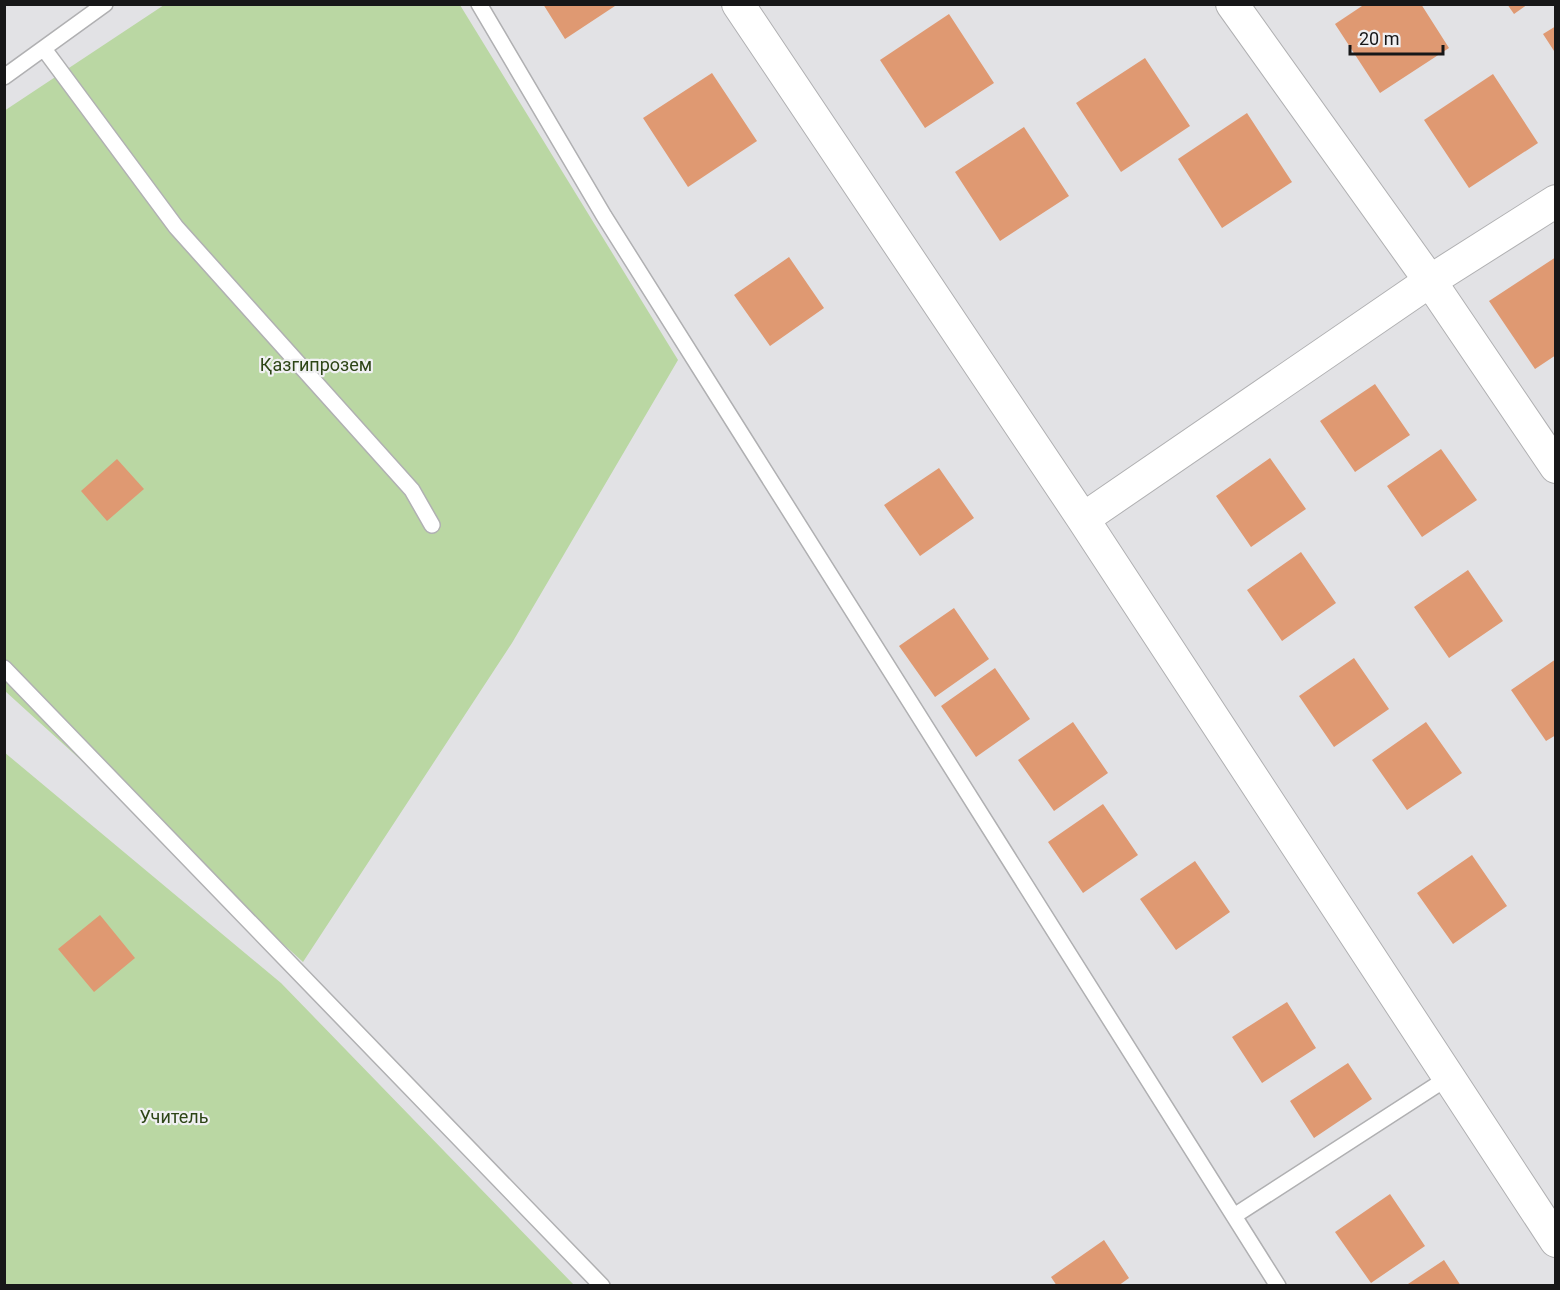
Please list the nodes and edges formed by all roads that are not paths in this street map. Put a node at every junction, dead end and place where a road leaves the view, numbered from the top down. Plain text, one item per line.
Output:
1 (105, 4) edge
2 (479, 4) edge
3 (738, 4) edge
4 (1232, 4) edge
5 (44, 49) junction
6 (4, 78) edge
7 (1556, 201) edge
8 (1430, 281) junction
9 (1556, 466) edge
10 (1083, 519) junction
11 (432, 525) dead end
12 (4, 668) edge
13 (1449, 1077) junction
14 (1234, 1216) junction
15 (1556, 1241) edge
16 (602, 1286) edge
17 (1278, 1286) edge

1 - 5 lane
2 - 14 lane
3 - 10 street
4 - 8 street
5 - 6 lane
5 - 11 lane
7 - 8 street
8 - 9 street
8 - 10 street
10 - 13 street
12 - 16 lane
13 - 14 lane
13 - 15 street
14 - 17 lane

